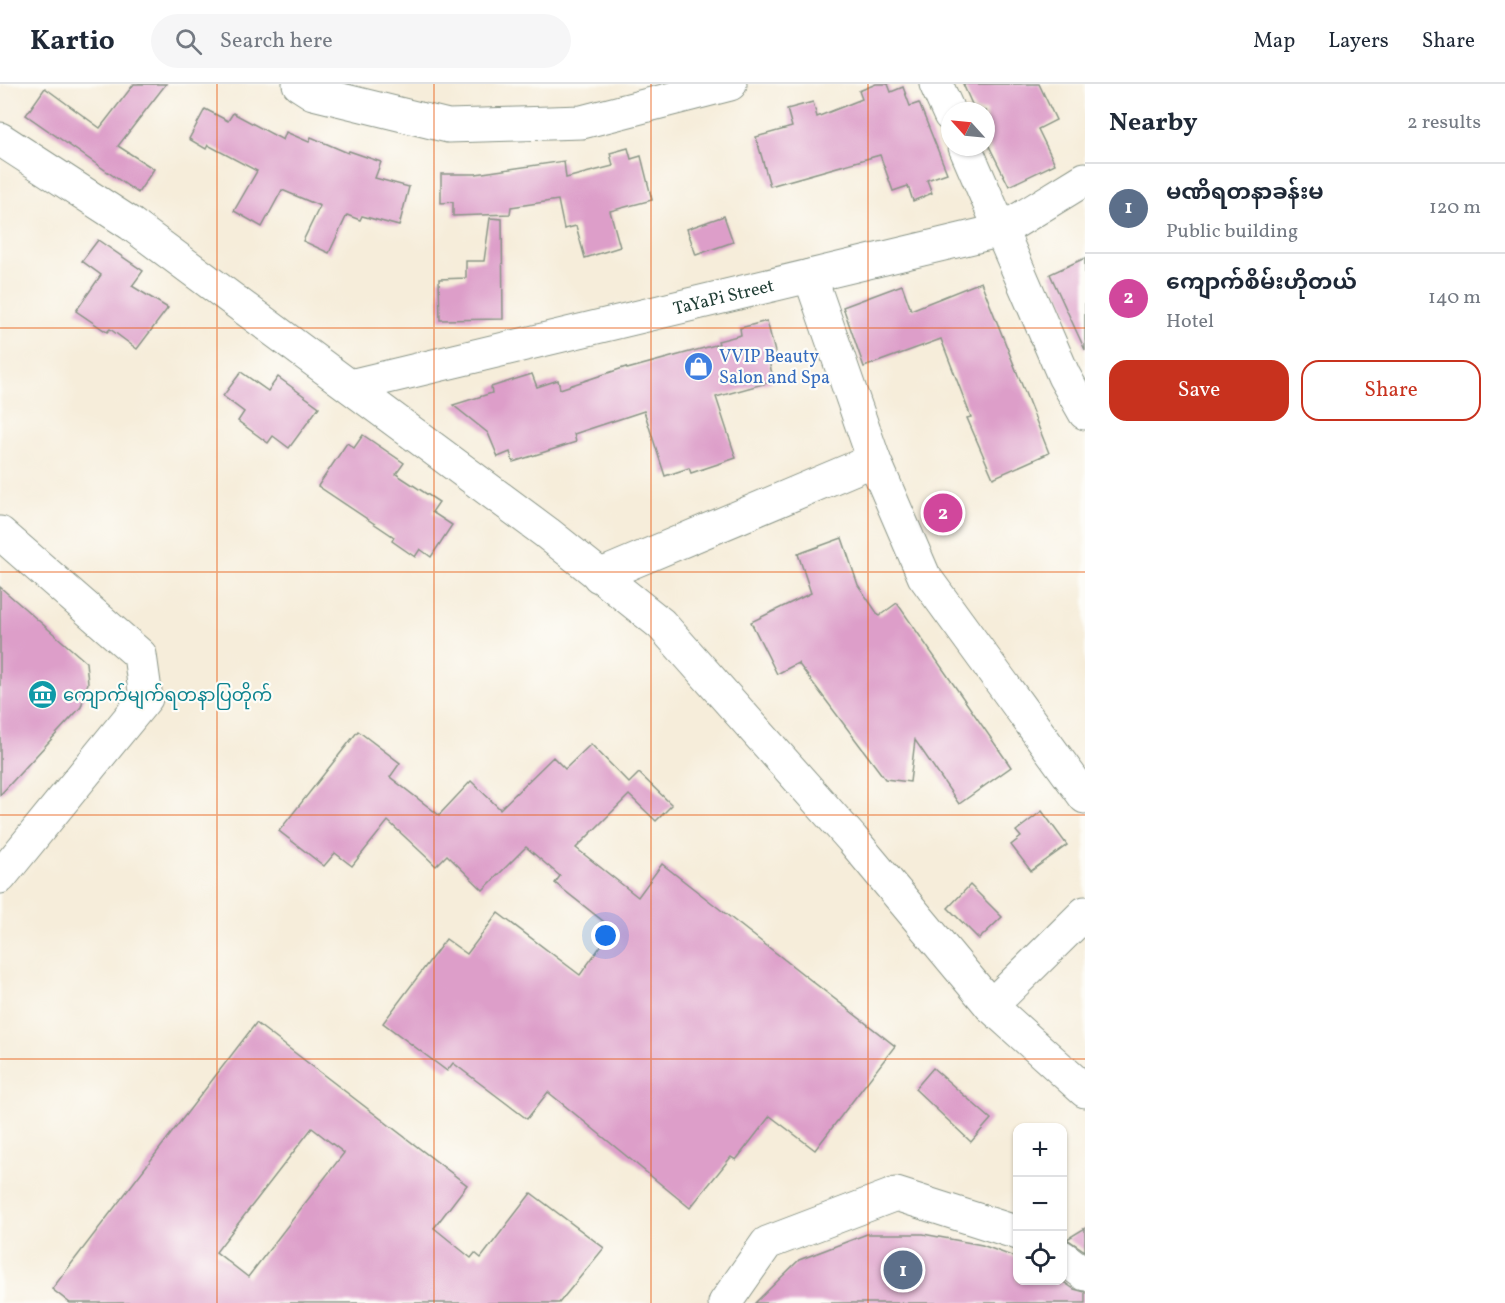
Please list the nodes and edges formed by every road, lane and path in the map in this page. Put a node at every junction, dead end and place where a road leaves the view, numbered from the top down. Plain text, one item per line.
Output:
1 (299, 84) edge
2 (730, 84) edge
3 (936, 84) edge
4 (944, 102) edge
5 (0, 139) edge
6 (968, 156) edge
7 (1085, 179) edge
8 (1002, 230) junction
9 (810, 276) junction
10 (350, 386) junction
11 (1084, 409) edge
12 (874, 460) junction
13 (0, 533) edge
14 (598, 576) junction
15 (1085, 797) edge
16 (0, 877) edge
17 (1085, 913) edge
18 (991, 1006) junction
19 (1085, 1091) edge
20 (1013, 1232) edge
21 (1067, 1261) edge
22 (1085, 1274) edge
23 (725, 1303) edge

1 - 2 street
3 - 4 street
5 - 10 street
6 - 8 street
7 - 8 street, TaYaPi Street
8 - 9 street, TaYaPi Street
8 - 11 street
9 - 10 street, TaYaPi Street
9 - 12 street
10 - 14 street
12 - 14 street
12 - 15 street
13 - 16 street
14 - 18 street
17 - 18 street
18 - 19 street
20 - 23 street
21 - 22 street

